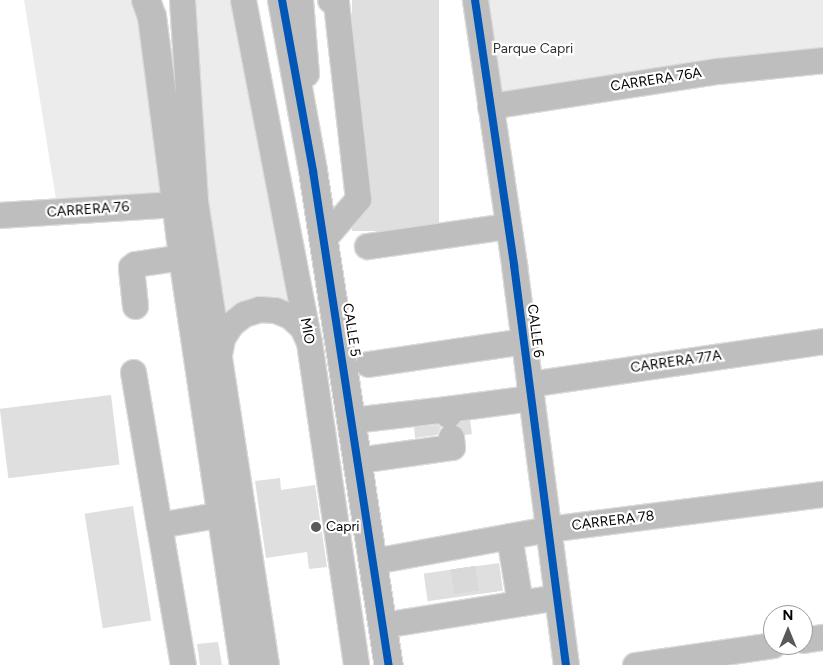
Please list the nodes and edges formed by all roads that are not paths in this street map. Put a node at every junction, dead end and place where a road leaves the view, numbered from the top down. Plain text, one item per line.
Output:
1 (182, 0) edge
2 (243, 0) edge
3 (282, 0) edge
4 (300, 0) edge
5 (330, 0) edge
6 (475, 0) edge
7 (150, 6) edge
8 (823, 60) edge
9 (490, 106) junction
10 (314, 171) junction
11 (176, 204) junction
12 (0, 215) edge
13 (508, 226) junction
14 (324, 238) junction
15 (367, 246) dead end
16 (183, 257) junction
17 (135, 306) dead end
18 (524, 341) junction
19 (823, 341) edge
20 (310, 342) junction
21 (220, 354) junction
22 (368, 364) dead end
23 (133, 372) dead end
24 (530, 391) junction
25 (352, 420) junction
26 (449, 421) junction
27 (358, 460) junction
28 (823, 494) edge
29 (222, 514) junction
30 (159, 525) junction
31 (548, 529) junction
32 (509, 536) junction
33 (374, 561) junction
34 (557, 597) junction
35 (520, 603) junction
36 (383, 625) junction
37 (763, 646) edge
38 (183, 665) edge
39 (244, 665) edge
40 (266, 665) edge
41 (356, 665) edge
42 (389, 665) edge
43 (566, 665) edge
44 (635, 665) edge

1 - 21 street
2 - 20 street, MIO
3 - 10 main road, CALLE 5
4 - 10 street
5 - 14 street
6 - 9 street, CALLE 6
7 - 11 main road
8 - 9 street, CARRERA 76A
9 - 13 street, CALLE 6
10 - 14 main road, CALLE 5
11 - 12 street, CARRERA 76
11 - 16 main road
13 - 15 street
13 - 18 street, CALLE 6
14 - 25 main road, CALLE 5
16 - 17 street
16 - 29 main road
18 - 22 street
18 - 24 street, CALLE 6
19 - 24 street, CARRERA 77A
20 - 21 street
20 - 41 street, MIO
21 - 40 street
23 - 30 street
24 - 26 street, CARRERA 77A
24 - 31 street, CALLE 6
25 - 26 street, CARRERA 77A
25 - 27 main road, CALLE 5
26 - 27 street
27 - 33 main road, CALLE 5
28 - 31 street, CARRERA 78
29 - 30 street
29 - 39 main road
30 - 38 street
31 - 32 street, CARRERA 78
31 - 34 street, CALLE 6
32 - 33 street, CARRERA 78
32 - 35 street
33 - 36 main road, CALLE 5
34 - 35 street
34 - 43 street, CALLE 6
35 - 36 street
36 - 42 main road, CALLE 5
37 - 44 street

